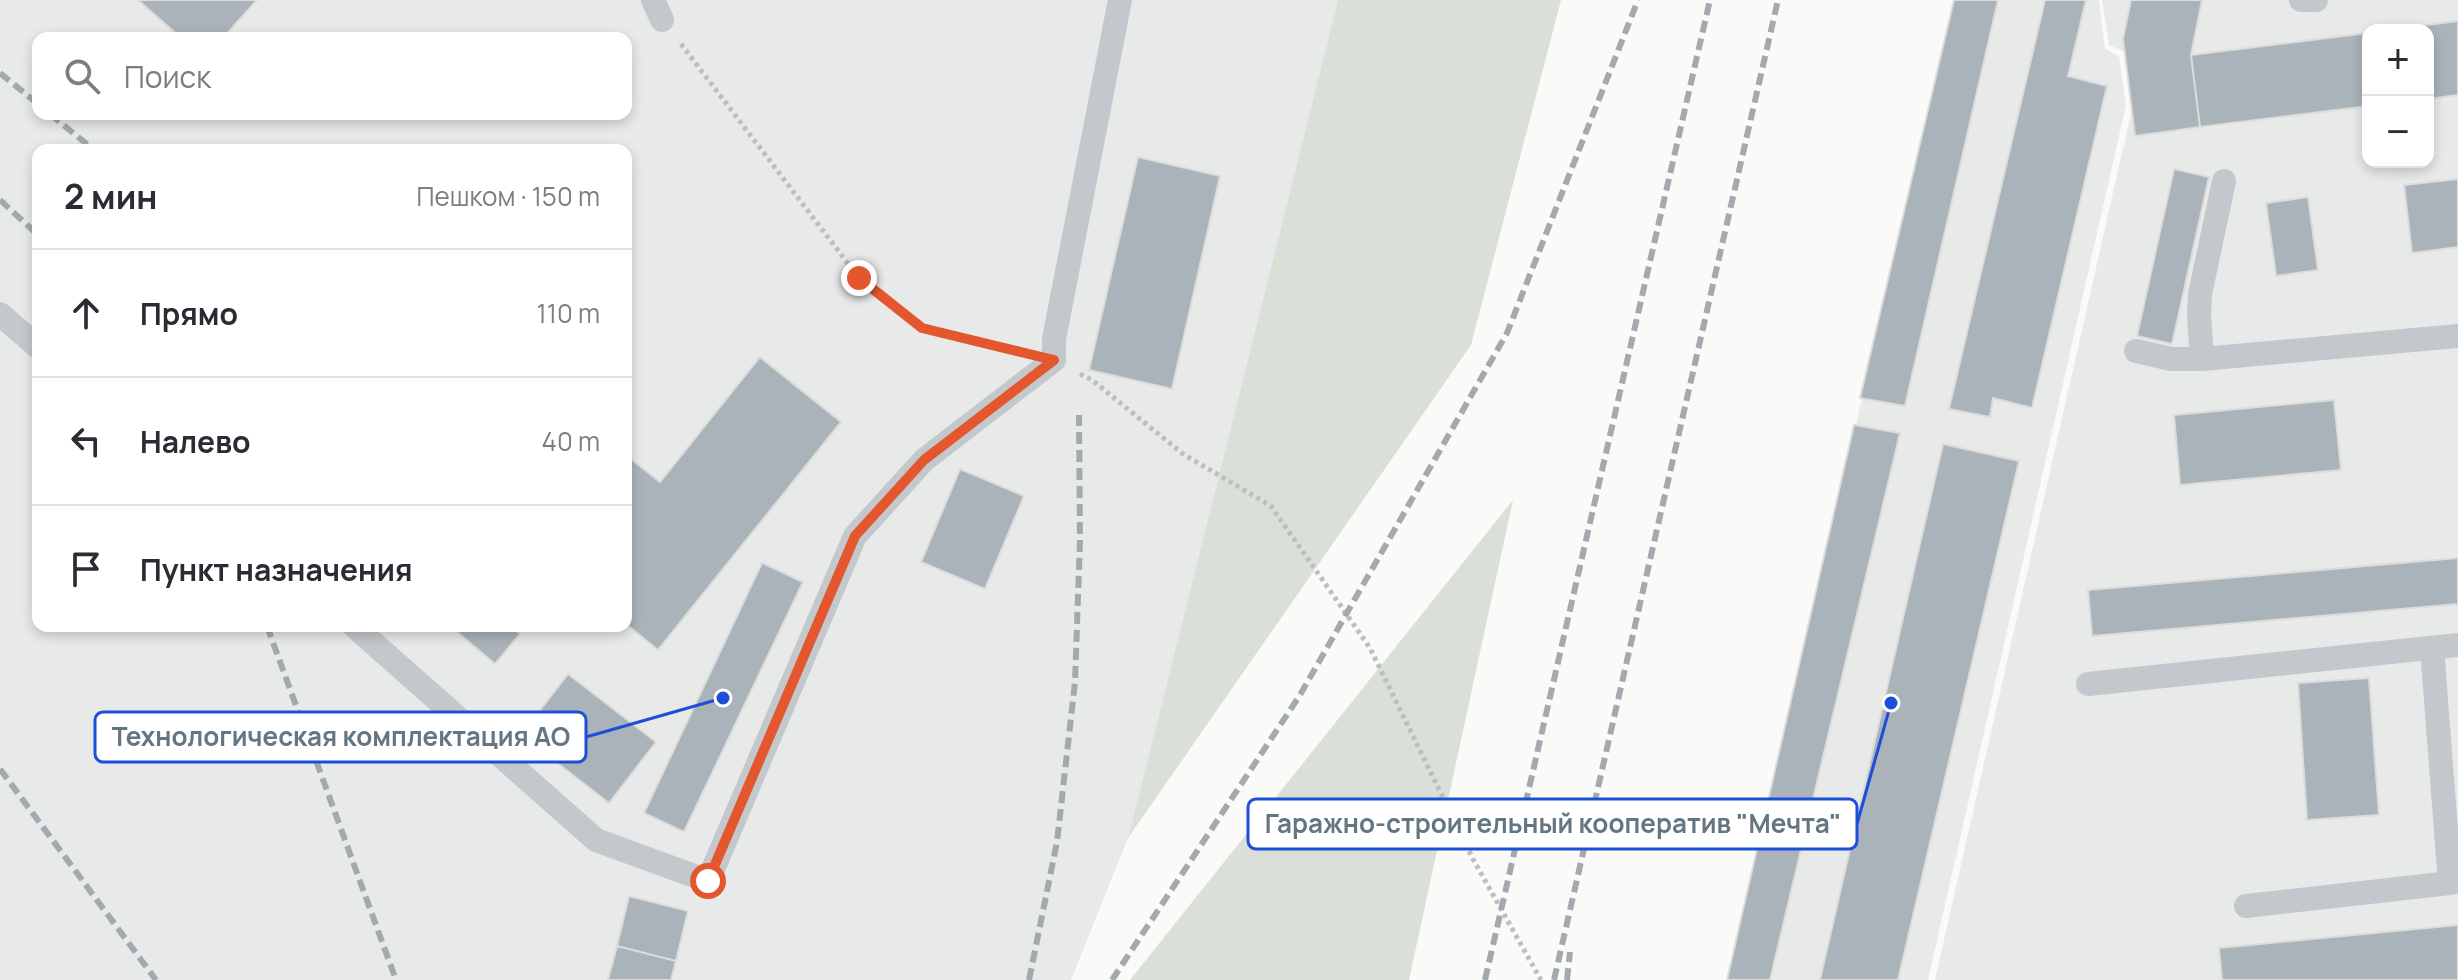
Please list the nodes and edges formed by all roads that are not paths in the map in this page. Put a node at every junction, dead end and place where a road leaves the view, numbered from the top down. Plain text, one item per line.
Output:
1 (1120, 0) edge
2 (2301, 0) edge
3 (2316, 0) edge
4 (2224, 181) dead end
5 (0, 314) edge
6 (2458, 336) edge
7 (32, 342) edge
8 (2136, 351) dead end
9 (2202, 359) junction
10 (361, 632) edge
11 (2458, 645) edge
12 (2432, 648) junction
13 (2088, 684) dead end
14 (2449, 764) edge
15 (2454, 882) edge
16 (2246, 906) dead end

1 - 10 lane
2 - 3 lane
4 - 9 lane
5 - 7 lane
6 - 9 lane
8 - 9 lane
11 - 12 lane
12 - 13 lane
12 - 14 lane
14 - 15 lane
15 - 16 lane

